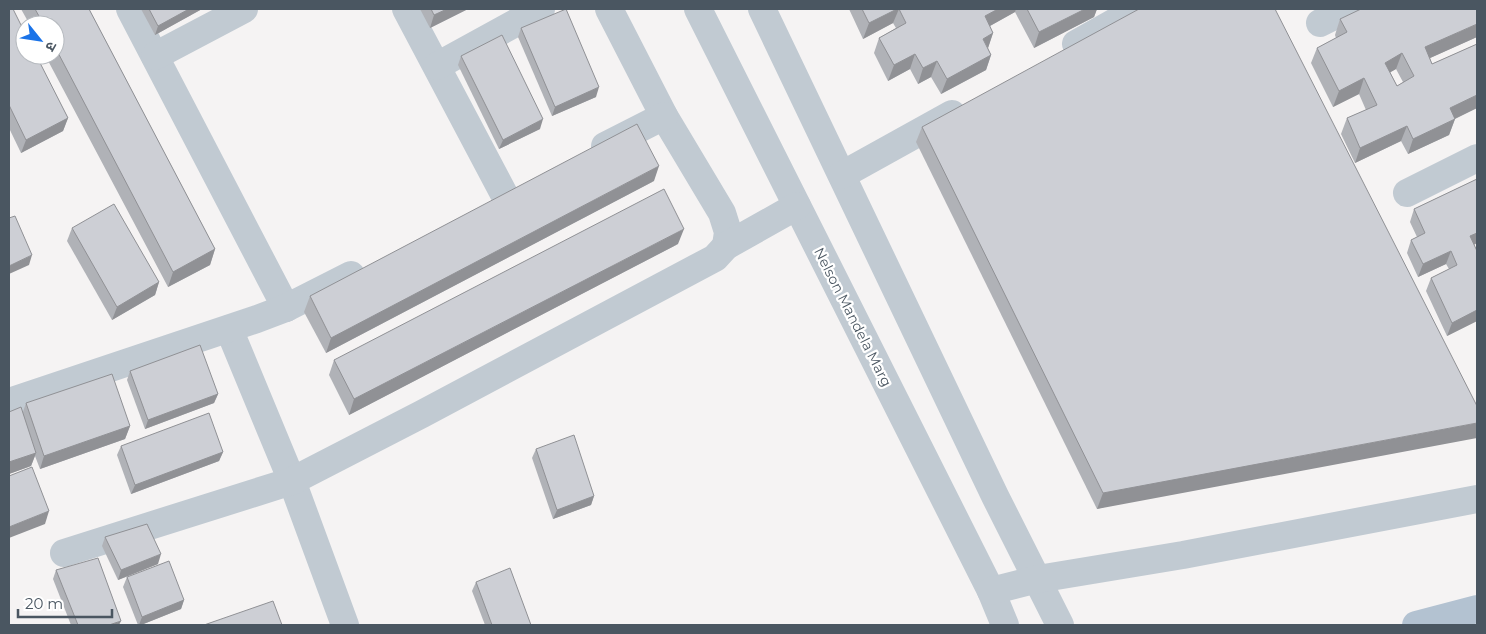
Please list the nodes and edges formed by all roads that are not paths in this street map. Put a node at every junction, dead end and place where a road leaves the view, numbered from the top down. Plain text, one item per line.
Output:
1 (130, 9) edge
2 (244, 9) edge
3 (406, 9) edge
4 (541, 9) edge
5 (609, 9) edge
6 (698, 9) edge
7 (762, 9) edge
8 (1138, 9) edge
9 (1348, 9) edge
10 (1320, 23) dead end
11 (155, 56) junction
12 (1052, 57) edge
13 (437, 66) junction
14 (975, 100) edge
15 (664, 116) junction
16 (585, 156) edge
17 (1477, 158) edge
18 (842, 175) junction
19 (1407, 194) dead end
20 (505, 196) edge
21 (797, 206) junction
22 (726, 246) junction
23 (374, 263) edge
24 (286, 308) junction
25 (230, 329) junction
26 (9, 402) edge
27 (292, 480) junction
28 (1477, 499) edge
29 (64, 552) dead end
30 (1038, 579) junction
31 (991, 591) junction
32 (1477, 609) edge
33 (345, 625) edge
34 (1005, 625) edge
35 (1060, 625) edge
36 (1416, 625) edge

1 - 11 street
2 - 11 street
3 - 13 street
4 - 13 street
5 - 15 street
6 - 21 street, Nelson Mandela Marg
7 - 18 street
8 - 12 street
9 - 10 street
11 - 24 street
13 - 20 street
14 - 18 street
15 - 16 street
15 - 22 street
17 - 19 street
18 - 30 street
21 - 22 street
21 - 31 street, Nelson Mandela Marg
22 - 27 street
23 - 24 street
24 - 25 street
25 - 26 street
25 - 27 street
27 - 29 street
27 - 33 street
28 - 30 street
30 - 31 street
30 - 35 street
31 - 34 street, Nelson Mandela Marg
32 - 36 main road

